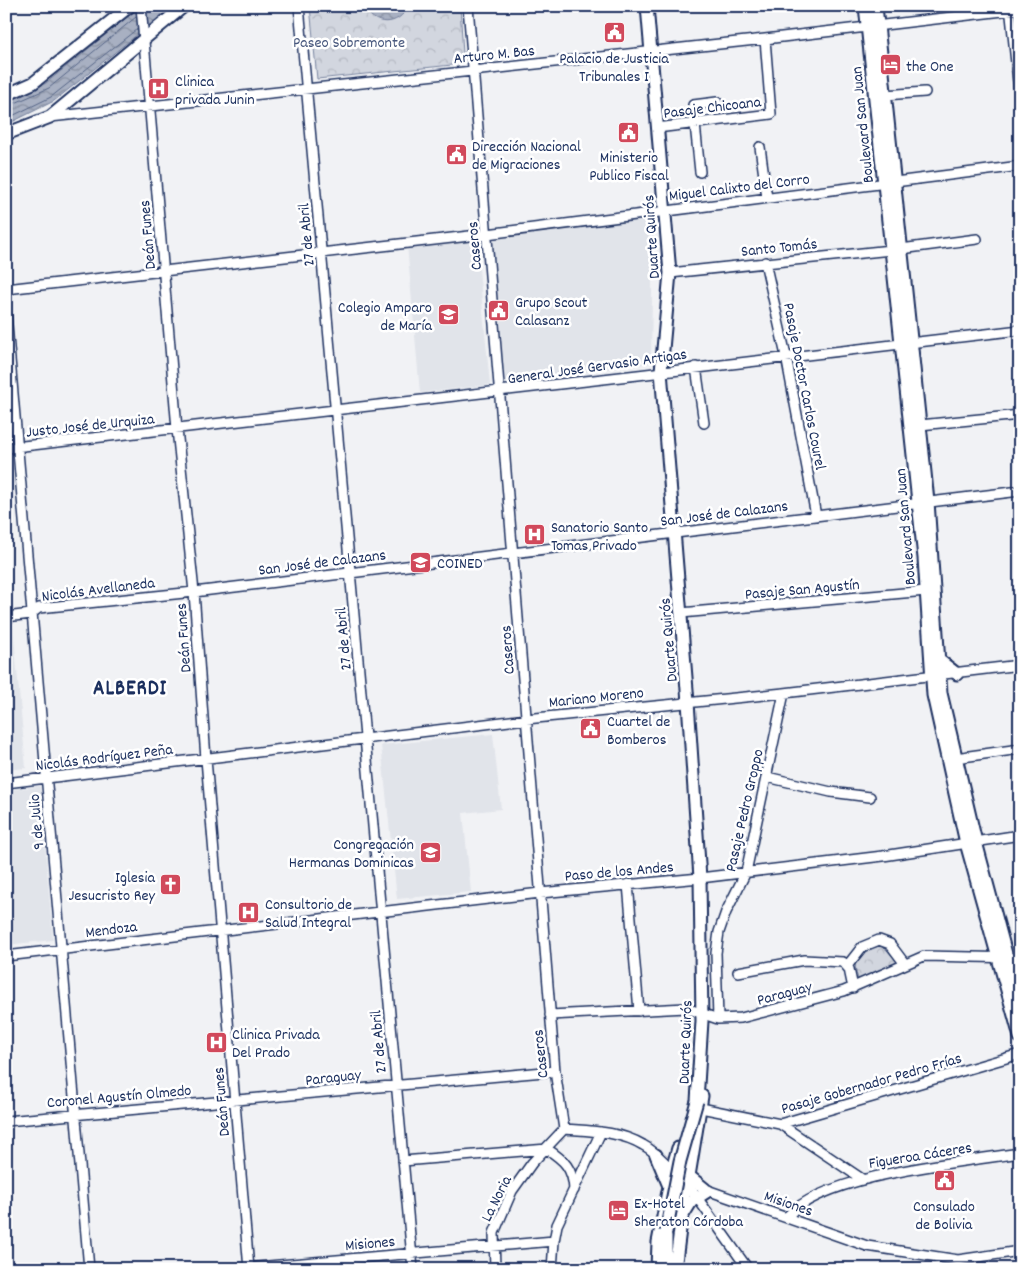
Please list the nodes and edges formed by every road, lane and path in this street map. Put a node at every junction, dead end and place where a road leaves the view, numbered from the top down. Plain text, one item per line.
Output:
1 (130, 6) edge
2 (141, 6) edge
3 (184, 6) edge
4 (299, 6) edge
5 (468, 6) edge
6 (646, 6) edge
7 (864, 6) edge
8 (876, 6) edge
9 (1013, 8) edge
10 (872, 26) junction
11 (765, 39) junction
12 (144, 40) junction
13 (651, 52) junction
14 (474, 70) junction
15 (307, 89) junction
16 (925, 92) dead end
17 (6, 95) edge
18 (885, 95) junction
19 (1020, 100) edge
20 (717, 102) dead end
21 (150, 106) junction
22 (50, 117) junction
23 (695, 122) junction
24 (657, 128) junction
25 (6, 134) edge
26 (760, 147) dead end
27 (1020, 166) edge
28 (700, 172) dead end
29 (889, 183) junction
30 (767, 198) junction
31 (664, 210) junction
32 (487, 234) junction
33 (978, 239) dead end
34 (896, 249) junction
35 (322, 251) junction
36 (764, 262) junction
37 (164, 270) junction
38 (670, 273) junction
39 (6, 289) edge
40 (6, 312) edge
41 (1020, 330) edge
42 (906, 343) junction
43 (786, 356) junction
44 (696, 367) junction
45 (661, 371) junction
46 (500, 393) junction
47 (336, 410) junction
48 (1020, 415) edge
49 (704, 423) dead end
50 (920, 425) junction
51 (178, 429) junction
52 (18, 447) junction
53 (6, 448) edge
54 (1020, 491) edge
55 (923, 502) junction
56 (816, 516) junction
57 (673, 533) junction
58 (514, 553) junction
59 (352, 572) junction
60 (926, 591) junction
61 (194, 592) junction
62 (681, 613) junction
63 (31, 614) junction
64 (6, 618) edge
65 (938, 660) junction
66 (1020, 666) edge
67 (957, 674) junction
68 (935, 676) junction
69 (784, 693) junction
70 (688, 702) junction
71 (526, 719) junction
72 (365, 738) junction
73 (1020, 749) edge
74 (955, 758) junction
75 (206, 759) junction
76 (767, 777) junction
77 (46, 778) junction
78 (6, 783) edge
79 (870, 797) dead end
80 (1020, 835) edge
81 (971, 842) junction
82 (746, 872) junction
83 (700, 878) junction
84 (628, 884) junction
85 (540, 893) junction
86 (381, 911) junction
87 (220, 930) junction
88 (62, 950) junction
89 (6, 956) edge
90 (1002, 957) junction
91 (1020, 958) edge
92 (905, 964) junction
93 (847, 966) junction
94 (738, 972) dead end
95 (853, 988) junction
96 (1020, 1006) edge
97 (639, 1011) junction
98 (702, 1012) junction
99 (550, 1015) junction
100 (718, 1019) junction
101 (1020, 1037) edge
102 (1020, 1054) edge
103 (701, 1067) junction
104 (554, 1071) junction
105 (396, 1084) junction
106 (235, 1100) junction
107 (699, 1104) junction
108 (76, 1114) junction
109 (6, 1121) edge
110 (780, 1124) junction
111 (564, 1129) junction
112 (601, 1132) junction
113 (547, 1149) junction
114 (1020, 1153) edge
115 (656, 1155) junction
116 (403, 1161) junction
117 (673, 1164) junction
118 (687, 1179) junction
119 (862, 1179) junction
120 (574, 1192) junction
121 (703, 1193) junction
122 (667, 1199) junction
123 (787, 1217) junction
124 (681, 1218) junction
125 (554, 1240) junction
126 (494, 1246) junction
127 (1020, 1251) edge
128 (412, 1253) junction
129 (249, 1268) edge
130 (89, 1269) edge
131 (234, 1269) edge
132 (413, 1269) edge
133 (496, 1269) edge
134 (552, 1269) edge
135 (657, 1269) edge
136 (666, 1269) edge
137 (674, 1269) edge
138 (748, 1269) edge

1 - 17 main road
2 - 12 street, Deán Funes
3 - 12 main road
4 - 15 street, 27 de Abril
5 - 14 street, Caseros
6 - 13 main road, Duarte Quirós
7 - 10 main road, Boulevard San Juan
8 - 10 main road, Boulevard San Juan
9 - 10 street, Arturo M. Bas
9 - 19 street
10 - 11 street, Arturo M. Bas
10 - 18 main road, Boulevard San Juan
10 - 29 main road, Boulevard San Juan
11 - 13 street, Arturo M. Bas
11 - 23 street, Pasaje Chicoana
12 - 21 street, Deán Funes
12 - 22 main road
13 - 14 street, Arturo M. Bas
13 - 24 main road, Duarte Quirós
14 - 15 street, Arturo M. Bas
14 - 32 street, Caseros
15 - 21 street, Arturo M. Bas
15 - 35 street, 27 de Abril
16 - 18 street
18 - 29 main road, Boulevard San Juan
20 - 23 street
21 - 22 street, Arturo M. Bas
21 - 37 street, Deán Funes
22 - 25 main road
23 - 24 street, Pasaje Chicoana
23 - 28 street
24 - 31 main road, Duarte Quirós
26 - 30 street
27 - 29 street, Miguel Calixto del Corro
29 - 30 street, Miguel Calixto del Corro
29 - 34 main road, Boulevard San Juan
30 - 31 street, Miguel Calixto del Corro
31 - 32 street, Miguel Calixto del Corro
31 - 38 main road, Duarte Quirós
32 - 35 street, Miguel Calixto del Corro
32 - 46 street, Caseros
33 - 34 street, Santo Tomás
34 - 36 street, Santo Tomás
34 - 42 main road, Boulevard San Juan
35 - 37 street, Miguel Calixto del Corro
35 - 47 street, 27 de Abril
36 - 38 street, Santo Tomás
36 - 43 street, Pasaje Doctor Carlos Courel
37 - 39 street, Miguel Calixto del Corro
37 - 51 street, Deán Funes
38 - 45 main road, Duarte Quirós
40 - 52 street, 9 de Julio
41 - 42 street, General José Gervasio Artigas
42 - 43 street, General José Gervasio Artigas
42 - 50 main road, Boulevard San Juan
42 - 55 main road, Boulevard San Juan
43 - 44 street, General José Gervasio Artigas
43 - 56 street, Pasaje Doctor Carlos Courel
44 - 45 street, General José Gervasio Artigas
44 - 49 street
45 - 46 street, General José Gervasio Artigas
45 - 57 main road, Duarte Quirós
46 - 47 street, General José Gervasio Artigas
46 - 58 street, Caseros
47 - 51 street, General José Gervasio Artigas
47 - 59 street, 27 de Abril
48 - 50 street
50 - 55 main road, Boulevard San Juan
51 - 52 street, Justo José de Urquiza
51 - 61 street, Deán Funes
52 - 53 street, Justo José de Urquiza
52 - 63 street, 9 de Julio
54 - 55 street, San José de Calazans
55 - 56 street, San José de Calazans
55 - 60 main road, Boulevard San Juan
55 - 65 main road, Boulevard San Juan
56 - 57 street, San José de Calazans
57 - 58 street, San José de Calazans
57 - 62 main road, Duarte Quirós
58 - 59 street, San José de Calazans
58 - 71 street, Caseros
59 - 61 street, San José de Calazans
59 - 72 street, 27 de Abril
60 - 62 street, Pasaje San Agustín
60 - 68 main road, Boulevard San Juan
61 - 63 street, Nicolás Avellaneda
61 - 75 street, Deán Funes
62 - 70 main road, Duarte Quirós
63 - 64 street, Nicolás Avellaneda
63 - 77 street, 9 de Julio
65 - 67 main road
65 - 68 main road, Boulevard San Juan
66 - 67 street, Mariano Moreno
67 - 68 street, Mariano Moreno
68 - 69 street, Mariano Moreno
68 - 74 main road, Boulevard San Juan
68 - 81 main road, Boulevard San Juan
69 - 70 street, Mariano Moreno
69 - 76 street, Pasaje Pedro Groppo
70 - 71 street, Mariano Moreno
70 - 83 main road, Duarte Quirós
71 - 72 street, Mariano Moreno
71 - 85 street, Caseros
72 - 75 street, Mariano Moreno
72 - 86 street, 27 de Abril
73 - 74 street
74 - 81 main road, Boulevard San Juan
75 - 77 street, Nicolás Rodríguez Peña
75 - 87 street, Deán Funes
76 - 79 street
76 - 82 street, Pasaje Pedro Groppo
77 - 78 street, Nicolás Rodríguez Peña
77 - 88 street, 9 de Julio
80 - 81 street, Paso de los Andes
81 - 82 street, Paso de los Andes
81 - 90 main road, Boulevard San Juan
82 - 83 street, Paso de los Andes
82 - 100 street, Pasaje Pedro Groppo
83 - 84 street, Paso de los Andes
83 - 98 main road, Duarte Quirós
84 - 85 street, Paso de los Andes
84 - 97 street
85 - 86 street, Paso de los Andes
85 - 99 street, Caseros
86 - 87 street, Paso de los Andes
86 - 105 street, 27 de Abril
87 - 88 street, Mendoza
87 - 106 street, Deán Funes
88 - 89 street, Mendoza
88 - 108 street, 9 de Julio
90 - 91 street, Paraguay
90 - 92 street, Paraguay
90 - 96 main road, Boulevard San Juan
90 - 101 main road, Boulevard San Juan
92 - 93 street
92 - 95 street, Paraguay
93 - 94 street
93 - 95 street
95 - 100 street, Paraguay
97 - 98 street, Paraguay
97 - 99 street, Paraguay
98 - 100 street, Paraguay
98 - 103 main road, Duarte Quirós
99 - 104 street, Caseros
102 - 110 street, Pasaje Gobernador Pedro Frías
103 - 107 main road, Duarte Quirós
103 - 117 main road
104 - 105 street, Paraguay
104 - 111 street, Caseros
105 - 106 street, Paraguay
105 - 116 street, 27 de Abril
106 - 108 street, Coronel Agustín Olmedo
106 - 129 street, Deán Funes
107 - 110 street, Pasaje Gobernador Pedro Frías
107 - 118 main road
107 - 136 main road, Duarte Quirós, bridge
108 - 109 street, Coronel Agustín Olmedo
108 - 130 street, 9 de Julio
110 - 119 street, Figueroa Cáceres
111 - 112 street
111 - 113 street
112 - 115 street
112 - 120 street
113 - 116 street
113 - 120 street
113 - 126 street, La Noria
114 - 119 street, Figueroa Cáceres
115 - 117 street
115 - 122 main road
116 - 128 street, 27 de Abril
117 - 118 main road
118 - 121 main road
118 - 122 main road
118 - 124 main road
119 - 123 street
120 - 125 street
121 - 123 street, Misiones
121 - 124 main road
121 - 138 street
122 - 135 main road
123 - 127 street, Misiones
124 - 137 main road
125 - 126 street, Misiones
125 - 134 street
126 - 128 street, Misiones
126 - 133 street, La Noria
128 - 129 street, Misiones
128 - 132 street, 27 de Abril
129 - 131 street, Misiones

